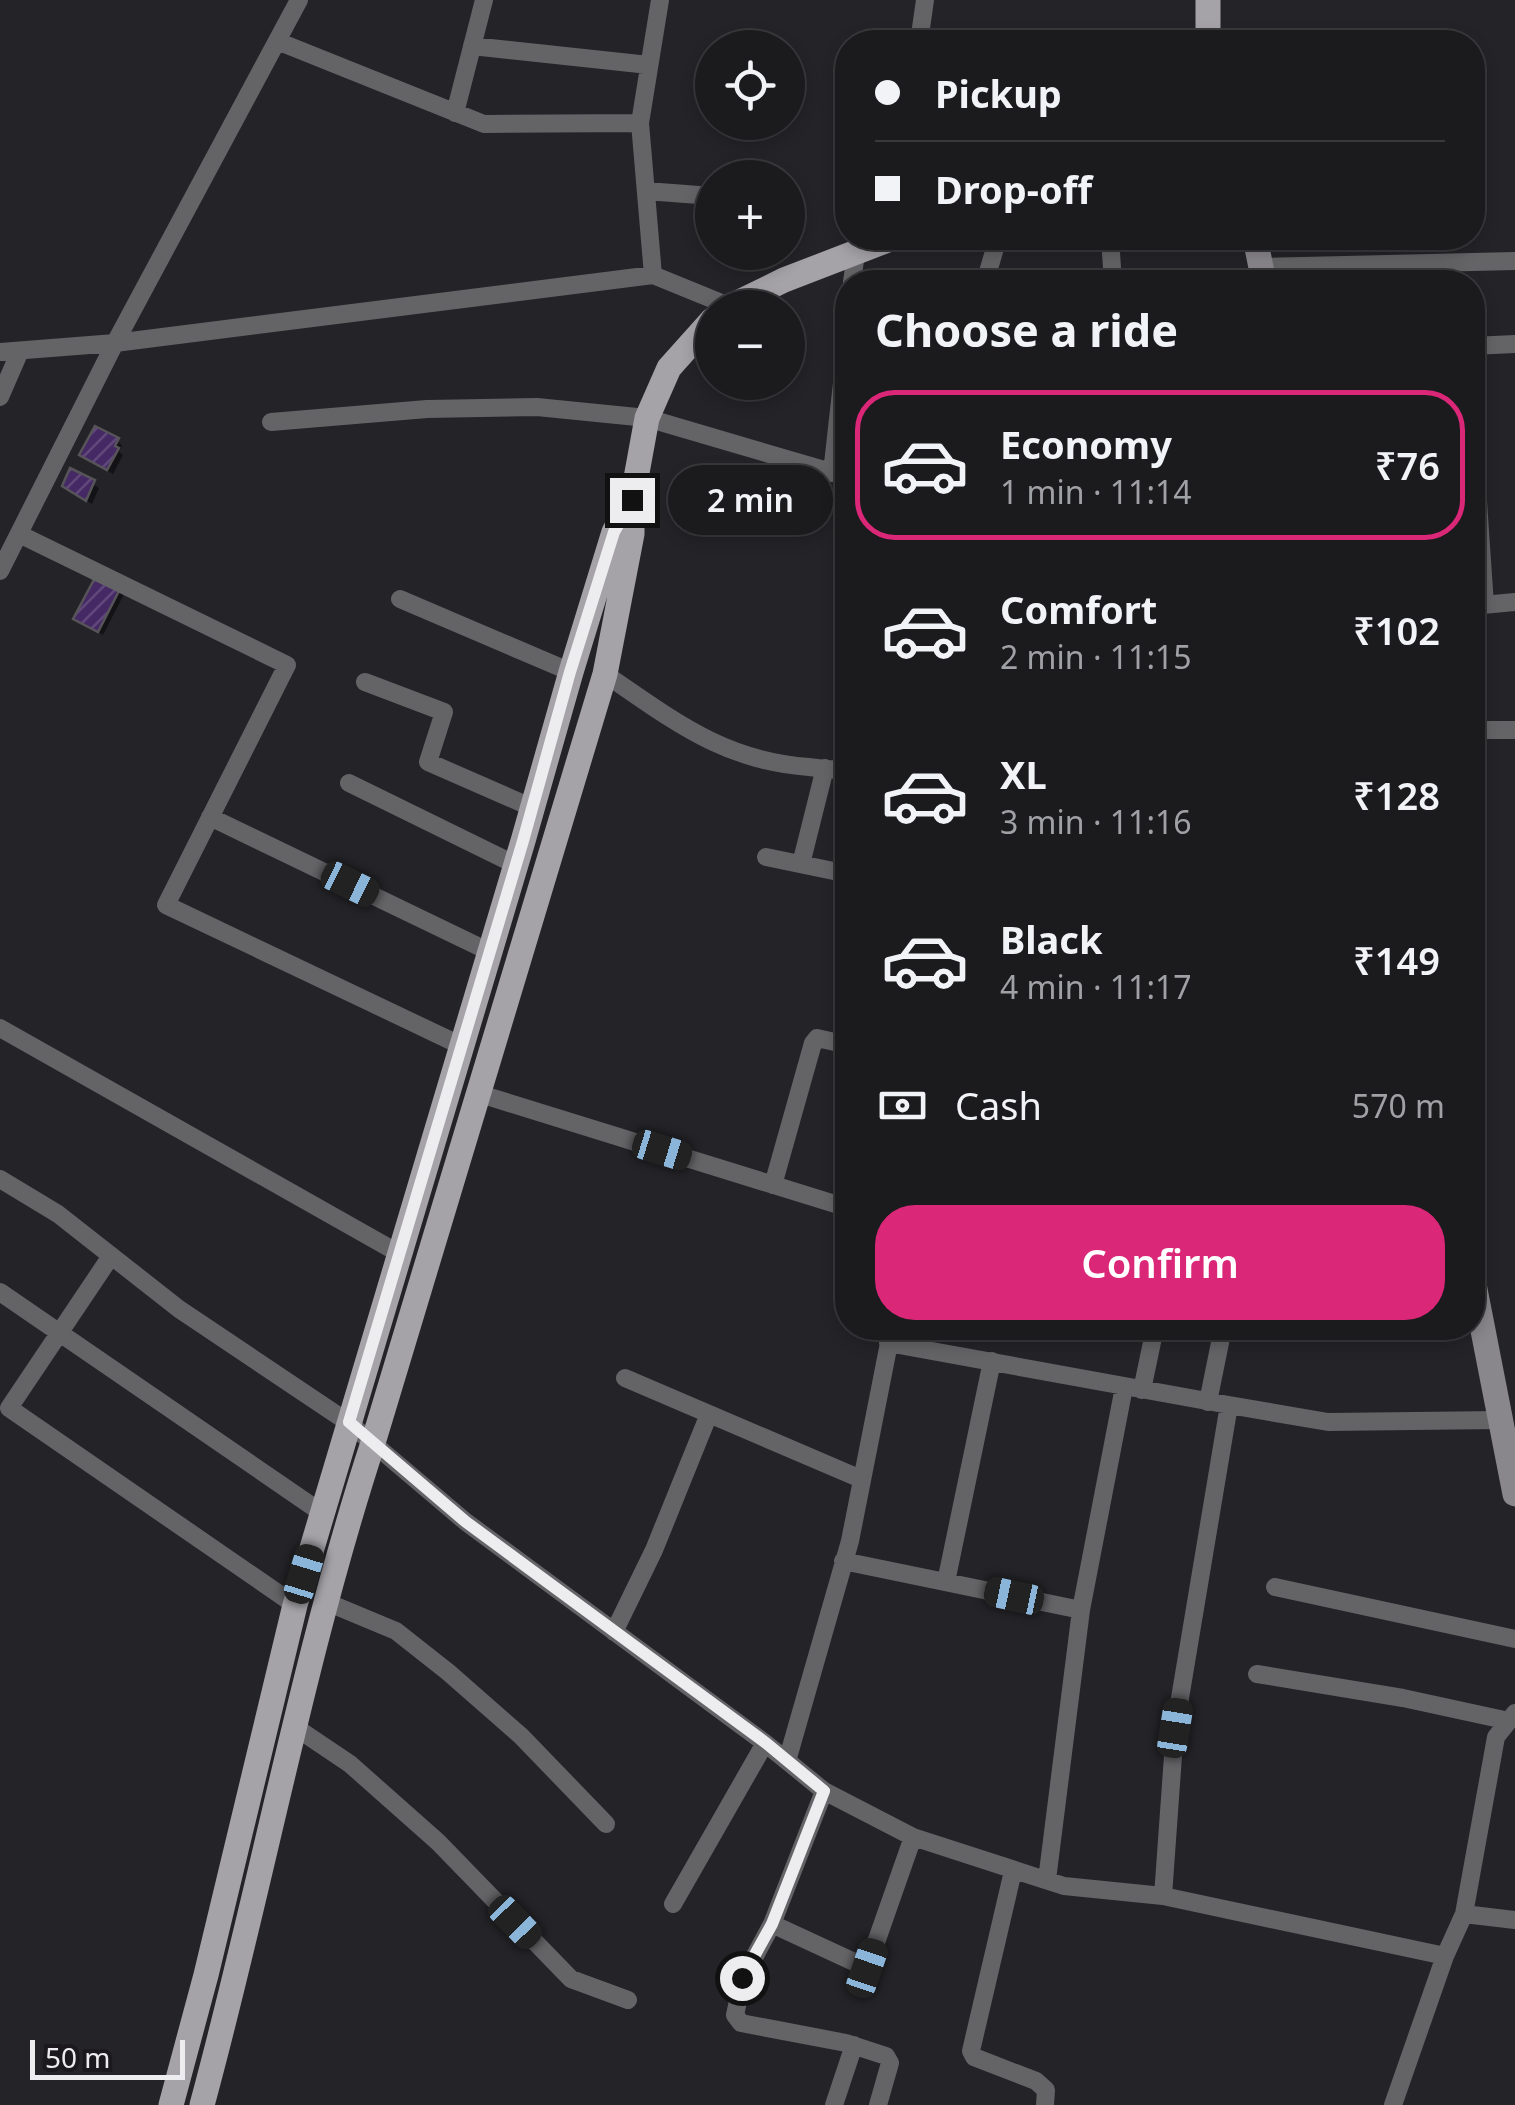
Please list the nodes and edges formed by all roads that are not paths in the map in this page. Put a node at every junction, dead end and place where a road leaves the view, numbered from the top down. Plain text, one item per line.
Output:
1 (299, 0) edge
2 (484, 0) edge
3 (660, 0) edge
4 (924, 0) edge
5 (1208, 0) edge
6 (920, 30) edge
7 (1208, 30) edge
8 (277, 41) junction
9 (472, 46) junction
10 (649, 66) junction
11 (454, 113) junction
12 (640, 123) junction
13 (646, 191) junction
14 (695, 195) edge
15 (864, 250) edge
16 (856, 253) junction
17 (1515, 262) edge
18 (854, 270) edge
19 (1359, 270) edge
20 (653, 274) junction
21 (764, 290) edge
22 (695, 296) edge
23 (695, 341) edge
24 (115, 343) junction
25 (1515, 344) edge
26 (1485, 345) edge
27 (20, 351) junction
28 (0, 352) edge
29 (0, 397) edge
30 (647, 418) junction
31 (271, 422) dead end
32 (835, 474) edge
33 (632, 500) junction
34 (19, 534) junction
35 (0, 571) edge
36 (400, 599) dead end
37 (1515, 602) edge
38 (1485, 604) edge
39 (570, 672) junction
40 (606, 674) junction
41 (364, 682) dead end
42 (1485, 730) edge
43 (1515, 730) edge
44 (825, 768) junction
45 (835, 769) edge
46 (349, 783) dead end
47 (533, 808) junction
48 (210, 817) junction
49 (766, 857) dead end
50 (801, 864) junction
51 (516, 865) junction
52 (835, 871) edge
53 (490, 952) junction
54 (0, 1028) edge
55 (835, 1041) edge
56 (462, 1046) junction
57 (476, 1093) junction
58 (0, 1179) edge
59 (773, 1185) junction
60 (835, 1204) edge
61 (400, 1254) junction
62 (110, 1256) junction
63 (0, 1292) edge
64 (59, 1332) junction
65 (889, 1340) edge
66 (909, 1340) edge
67 (1151, 1340) edge
68 (1220, 1340) edge
69 (1485, 1340) edge
70 (992, 1362) junction
71 (626, 1378) dead end
72 (1133, 1388) junction
73 (1208, 1402) junction
74 (4, 1404) edge
75 (1229, 1405) junction
76 (709, 1414) junction
77 (1500, 1420) junction
78 (349, 1422) junction
79 (374, 1443) junction
80 (862, 1478) junction
81 (1514, 1480) edge
82 (322, 1513) junction
83 (843, 1561) junction
84 (946, 1582) junction
85 (1275, 1587) dead end
86 (324, 1602) junction
87 (295, 1605) junction
88 (1082, 1610) junction
89 (614, 1632) junction
90 (1515, 1639) edge
91 (1257, 1674) dead end
92 (1512, 1717) edge
93 (295, 1727) junction
94 (766, 1743) junction
95 (787, 1761) junction
96 (824, 1791) junction
97 (606, 1824) dead end
98 (913, 1837) junction
99 (1014, 1871) junction
100 (1047, 1880) junction
101 (1163, 1896) junction
102 (674, 1904) dead end
103 (1464, 1914) junction
104 (1515, 1920) edge
105 (772, 1924) junction
106 (1446, 1956) junction
107 (628, 2000) dead end
108 (854, 2045) junction
109 (171, 2105) edge
110 (202, 2105) edge
111 (834, 2105) edge
112 (878, 2105) edge
113 (1045, 2105) edge
114 (1393, 2105) edge

1 - 8 street
2 - 9 street
3 - 10 street
4 - 6 street
5 - 7 main road
8 - 11 street
8 - 24 street
9 - 10 street
9 - 11 street
10 - 12 street
11 - 12 street
12 - 13 street
13 - 14 street
13 - 20 street
15 - 16 main road
16 - 18 street
16 - 21 main road
17 - 19 street
20 - 22 street
20 - 24 street
23 - 30 main road
24 - 27 street
24 - 34 street
25 - 26 street
27 - 28 street
27 - 29 street
30 - 31 street
30 - 32 street
30 - 33 main road
33 - 39 main road
33 - 40 main road
34 - 35 street
34 - 48 street
36 - 39 street
37 - 38 street
39 - 47 main road
40 - 44 street
40 - 57 main road
41 - 47 street
42 - 43 street
44 - 45 street
44 - 50 street
46 - 51 street
47 - 51 main road
48 - 53 street
48 - 56 street
49 - 50 street
50 - 52 street
51 - 53 main road
53 - 56 main road
54 - 61 street
55 - 59 street
56 - 61 main road
57 - 59 street
57 - 79 main road
58 - 62 street
59 - 60 street
61 - 78 main road
62 - 64 street
62 - 78 street
63 - 64 street
64 - 74 street
64 - 82 street
65 - 80 street
66 - 70 street
67 - 72 street
68 - 73 street
69 - 77 main road
70 - 72 street
70 - 84 street
71 - 76 street
72 - 73 street
72 - 88 street
73 - 75 street
74 - 87 street
75 - 77 street
75 - 101 street
76 - 80 street
76 - 89 street
77 - 81 main road
78 - 79 street
78 - 82 main road
79 - 86 main road
79 - 89 street
80 - 83 street
82 - 87 main road
83 - 84 street
83 - 95 street
84 - 88 street
85 - 90 street
86 - 93 main road
86 - 97 street
87 - 109 main road
88 - 100 street
89 - 94 street
91 - 92 street
92 - 103 street
93 - 107 street
93 - 110 main road
94 - 95 street
94 - 102 street
95 - 96 street
96 - 98 street
96 - 105 street
98 - 99 street
98 - 105 street
99 - 100 street
99 - 113 street
100 - 101 street
101 - 106 street
103 - 104 street
103 - 106 street
105 - 108 street
106 - 114 street
108 - 111 street
108 - 112 street

